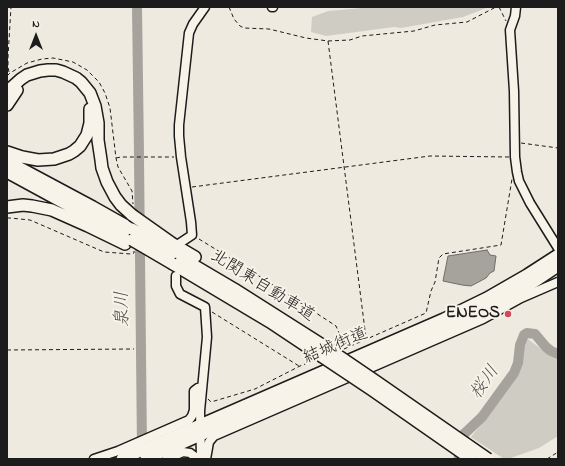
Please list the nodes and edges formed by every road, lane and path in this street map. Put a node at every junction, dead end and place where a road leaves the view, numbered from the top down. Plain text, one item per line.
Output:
1 (11, 7) edge
2 (206, 7) edge
3 (229, 7) edge
4 (496, 7) edge
5 (499, 7) edge
6 (516, 7) edge
7 (510, 30) junction
8 (328, 40) junction
9 (10, 73) junction
10 (7, 76) edge
11 (7, 94) edge
12 (7, 105) edge
13 (516, 142) junction
14 (558, 148) edge
15 (7, 152) edge
16 (181, 157) junction
17 (515, 157) junction
18 (116, 158) junction
19 (7, 161) edge
20 (344, 167) junction
21 (7, 172) edge
22 (517, 172) junction
23 (186, 188) junction
24 (7, 207) edge
25 (133, 211) junction
26 (7, 218) edge
27 (192, 235) junction
28 (133, 241) junction
29 (558, 248) edge
30 (558, 255) edge
31 (175, 258) junction
32 (558, 266) edge
33 (558, 282) edge
34 (205, 307) junction
35 (366, 339) junction
36 (134, 349) dead end
37 (7, 350) edge
38 (326, 353) junction
39 (202, 387) junction
40 (207, 398) dead end
41 (200, 430) junction
42 (134, 449) junction
43 (150, 450) edge
44 (558, 452) edge
45 (94, 459) edge
46 (122, 459) edge
47 (167, 459) edge
48 (195, 459) edge
49 (201, 459) edge
50 (206, 459) edge
51 (471, 459) edge
52 (488, 459) edge
53 (547, 459) edge

1 - 9 path
2 - 16 street
3 - 8 path
4 - 8 path
5 - 7 path
6 - 7 street
7 - 13 street
8 - 20 path
9 - 10 path
9 - 18 path
11 - 25 highway
12 - 15 highway
13 - 14 path
13 - 17 street
16 - 18 path
16 - 23 street
17 - 20 path
17 - 22 street
18 - 25 path
19 - 28 highway, 北関東自動車道
20 - 23 path
20 - 35 path
21 - 28 highway, 北関東自動車道
22 - 29 street
22 - 35 path
23 - 27 street
24 - 28 highway
25 - 31 highway, bridge
26 - 28 path
27 - 31 street
27 - 35 path
28 - 31 highway, 北関東自動車道, bridge
30 - 41 highway, 結城街道
31 - 34 street
31 - 38 highway, 北関東自動車道
31 - 38 highway, 北関東自動車道
32 - 41 highway, 結城街道
33 - 50 street
34 - 39 street
34 - 40 path
36 - 37 path
38 - 51 highway, 北関東自動車道, bridge
38 - 52 highway, 北関東自動車道, bridge
39 - 41 street
39 - 43 street
41 - 43 highway, 結城街道
41 - 49 street
42 - 43 highway, 結城街道
42 - 45 street
42 - 46 highway, 結城街道
44 - 53 path
47 - 48 street

